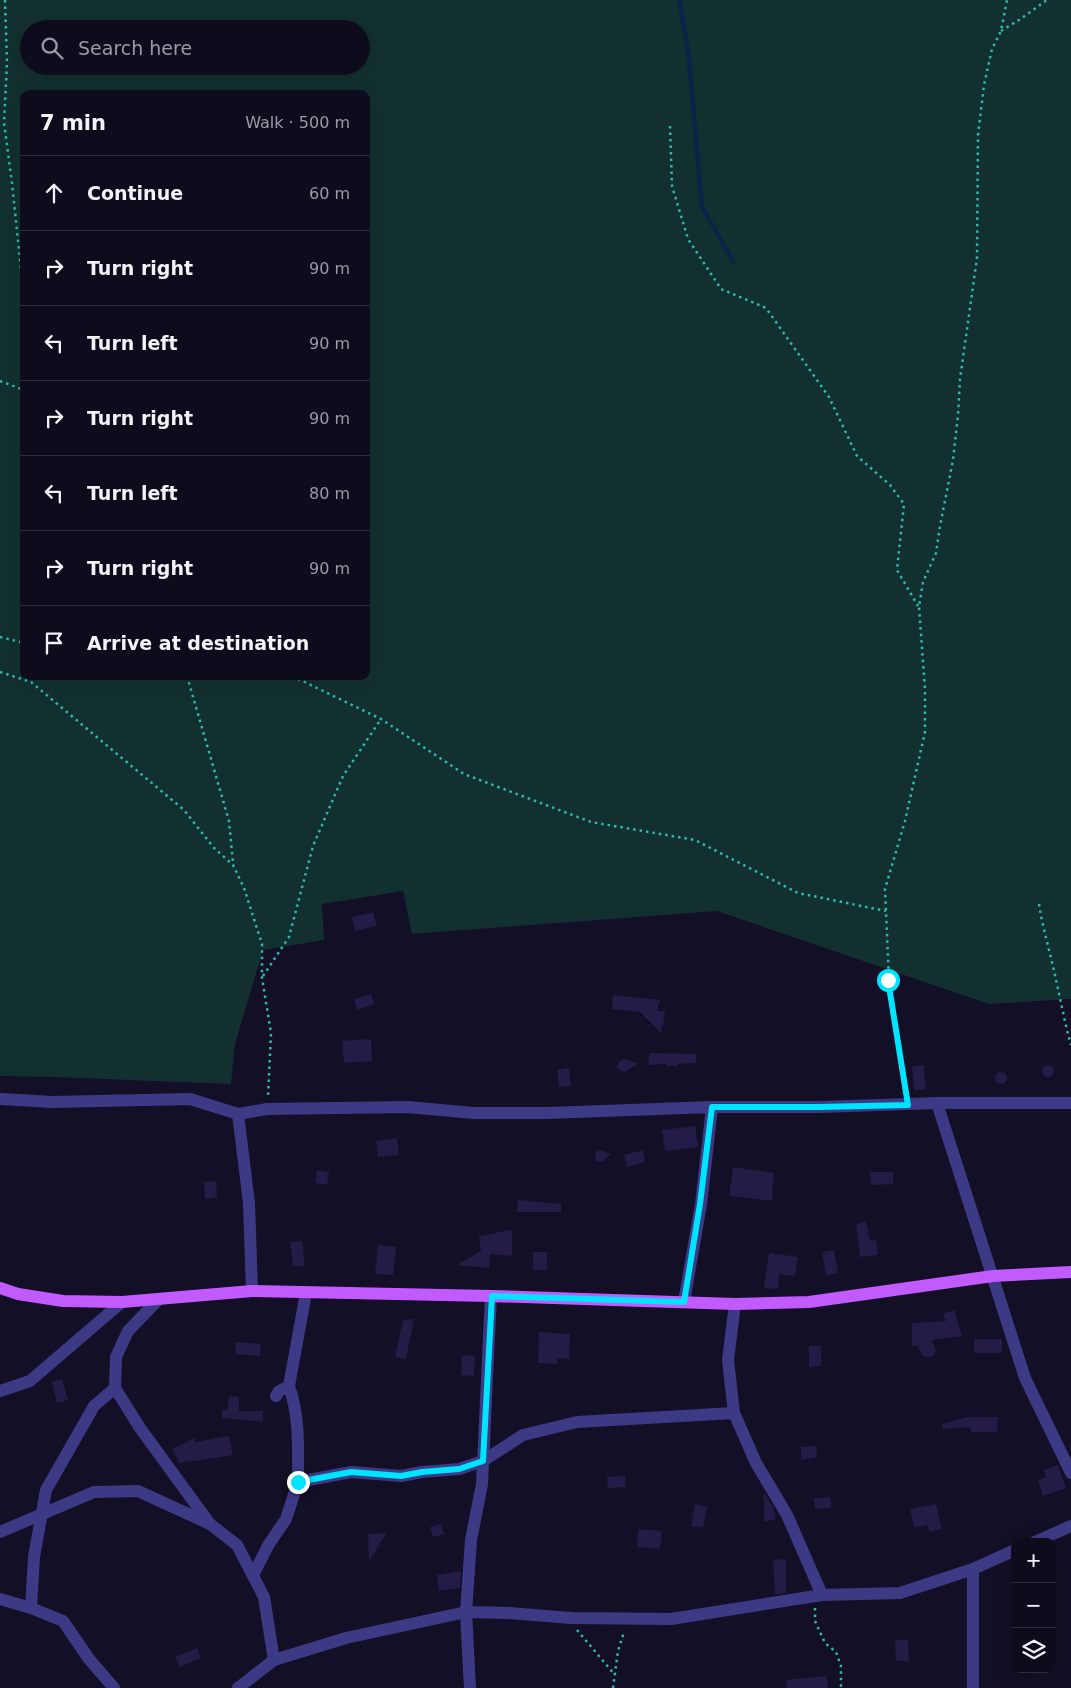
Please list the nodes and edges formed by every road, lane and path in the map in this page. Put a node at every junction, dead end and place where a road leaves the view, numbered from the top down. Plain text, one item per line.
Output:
1 (5, 0) edge
2 (1007, 0) edge
3 (1047, 0) edge
4 (1000, 31) junction
5 (670, 126) dead end
6 (20, 260) edge
7 (0, 380) edge
8 (20, 388) edge
9 (919, 607) junction
10 (0, 636) edge
11 (20, 642) edge
12 (0, 672) edge
13 (20, 678) edge
14 (25, 680) edge
15 (188, 680) edge
16 (300, 680) edge
17 (381, 719) junction
18 (233, 865) junction
19 (1038, 904) dead end
20 (886, 911) junction
21 (262, 978) junction
22 (1071, 1045) edge
23 (0, 1099) edge
24 (937, 1103) junction
25 (1071, 1103) edge
26 (908, 1105) junction
27 (712, 1107) junction
28 (267, 1109) junction
29 (238, 1114) junction
30 (1071, 1272) edge
31 (993, 1276) junction
32 (0, 1288) edge
33 (252, 1291) junction
34 (306, 1293) junction
35 (492, 1296) junction
36 (159, 1299) junction
37 (122, 1302) junction
38 (684, 1302) junction
39 (735, 1304) junction
40 (289, 1386) junction
41 (115, 1388) junction
42 (0, 1391) edge
43 (276, 1396) dead end
44 (734, 1413) junction
45 (483, 1461) junction
46 (1071, 1473) edge
47 (298, 1482) junction
48 (42, 1514) junction
49 (210, 1524) junction
50 (1071, 1526) edge
51 (0, 1532) edge
52 (1044, 1538) edge
53 (1011, 1552) edge
54 (973, 1569) junction
55 (253, 1575) junction
56 (818, 1596) junction
57 (0, 1599) edge
58 (31, 1608) junction
59 (466, 1612) junction
60 (566, 1618) junction
61 (628, 1619) junction
62 (274, 1660) junction
63 (615, 1675) junction
64 (114, 1688) edge
65 (238, 1688) edge
66 (470, 1688) edge
67 (613, 1688) edge
68 (841, 1688) edge
69 (972, 1688) edge

1 - 6 path
2 - 4 path
3 - 4 path
4 - 9 path
5 - 9 path
7 - 8 path
9 - 20 path
10 - 11 path
12 - 13 path
14 - 18 path
15 - 18 path
16 - 17 path
17 - 20 path
17 - 21 path
18 - 21 path
19 - 22 path
20 - 26 path
21 - 28 path
23 - 29 street
24 - 25 street
24 - 26 street
24 - 31 street
26 - 27 street
27 - 28 street
27 - 38 street
28 - 29 street
29 - 33 street
30 - 31 main road
31 - 39 main road
31 - 46 street
32 - 37 main road
33 - 34 main road
33 - 36 main road
34 - 35 main road
34 - 40 street
35 - 38 main road
35 - 45 street
36 - 37 main road
36 - 41 street
37 - 42 street
38 - 39 main road
39 - 44 street
40 - 43 street
40 - 47 street
41 - 48 street
41 - 49 street
44 - 45 street
44 - 56 street
45 - 47 street
45 - 59 street
47 - 55 street
48 - 49 street
48 - 51 street
48 - 58 street
49 - 55 street
50 - 52 street
53 - 54 street
54 - 56 street
54 - 69 street
55 - 62 street
56 - 61 street
56 - 68 path
57 - 58 street
58 - 64 street
59 - 60 street
59 - 62 street
59 - 66 street
60 - 61 street
60 - 63 path
61 - 63 path
62 - 65 street
63 - 67 path

